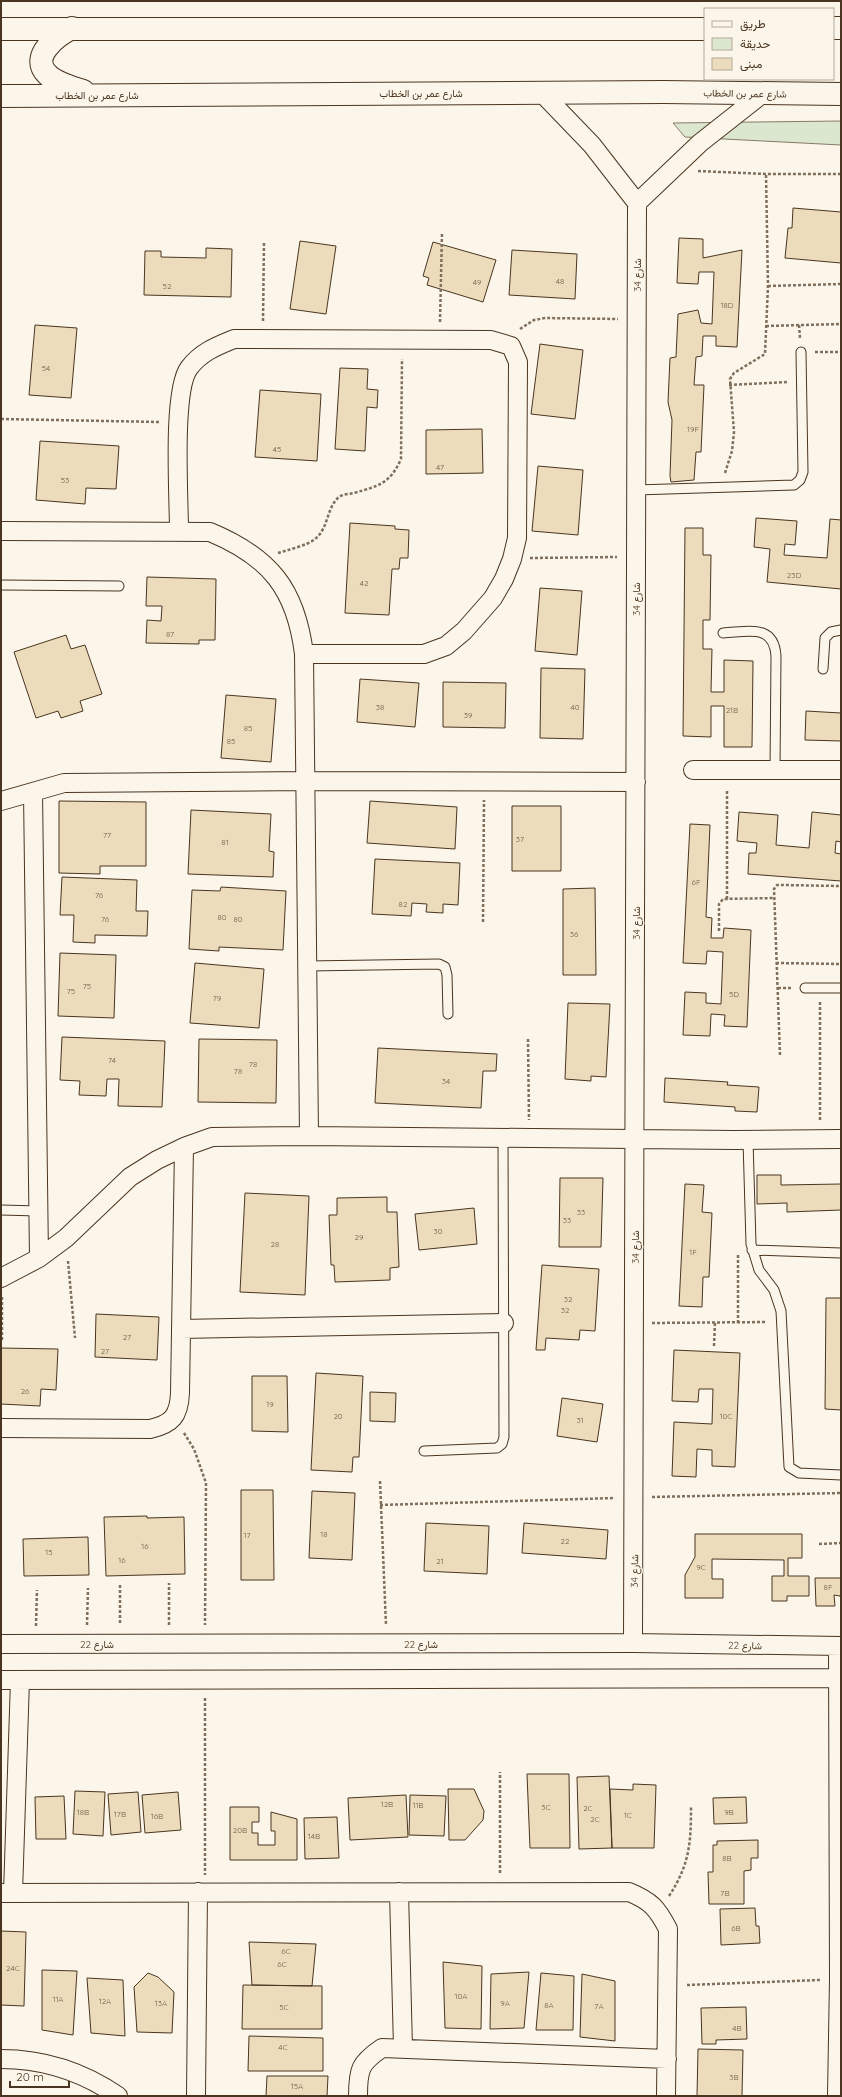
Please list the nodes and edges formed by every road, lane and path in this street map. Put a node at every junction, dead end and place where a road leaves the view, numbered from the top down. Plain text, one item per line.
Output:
1 (72, 28) junction
2 (1, 29) edge
3 (704, 29) edge
4 (541, 92) junction
5 (762, 94) junction
6 (841, 94) edge
7 (94, 95) junction
8 (1, 96) edge
9 (670, 170) junction
10 (766, 174) junction
11 (841, 174) edge
12 (637, 202) junction
13 (442, 232) dead end
14 (264, 242) dead end
15 (841, 284) edge
16 (768, 286) junction
17 (637, 319) junction
18 (841, 324) edge
19 (766, 326) junction
20 (262, 340) junction
21 (402, 340) junction
22 (439, 340) junction
23 (511, 346) junction
24 (801, 352) joint
25 (841, 352) edge
26 (802, 381) junction
27 (729, 385) junction
28 (1, 419) edge
29 (179, 422) junction
30 (719, 488) junction
31 (636, 490) junction
32 (1, 531) edge
33 (179, 531) junction
34 (636, 556) junction
35 (512, 559) junction
36 (260, 560) junction
37 (1, 585) edge
38 (119, 586) dead end
39 (841, 630) edge
40 (723, 633) dead end
41 (304, 654) junction
42 (823, 669) dead end
43 (693, 770) dead end
44 (727, 770) junction
45 (775, 770) junction
46 (841, 770) edge
47 (305, 781) junction
48 (484, 781) junction
49 (636, 782) junction
50 (33, 792) junction
51 (1, 801) edge
52 (841, 886) edge
53 (774, 898) junction
54 (727, 899) junction
55 (483, 922) dead end
56 (719, 930) dead end
57 (776, 963) junction
58 (841, 964) edge
59 (307, 966) junction
60 (805, 988) dead end
61 (820, 988) junction
62 (841, 988) edge
63 (448, 1014) dead end
64 (528, 1040) dead end
65 (780, 1055) dead end
66 (309, 1136) junction
67 (503, 1138) junction
68 (529, 1138) junction
69 (635, 1139) junction
70 (820, 1139) junction
71 (841, 1139) edge
72 (748, 1140) junction
73 (184, 1148) junction
74 (1, 1210) edge
75 (38, 1211) junction
76 (66, 1238) junction
77 (752, 1250) junction
78 (841, 1253) edge
79 (39, 1258) junction
80 (2, 1278) edge
81 (781, 1322) junction
82 (504, 1323) junction
83 (635, 1323) junction
84 (715, 1323) junction
85 (181, 1328) junction
86 (75, 1338) dead end
87 (2, 1340) dead end
88 (714, 1346) dead end
89 (173, 1419) junction
90 (1, 1428) edge
91 (424, 1451) dead end
92 (841, 1474) edge
93 (380, 1481) dead end
94 (841, 1493) edge
95 (634, 1497) junction
96 (380, 1506) junction
97 (841, 1543) edge
98 (819, 1544) dead end
99 (169, 1584) dead end
100 (120, 1585) dead end
101 (88, 1588) dead end
102 (37, 1590) dead end
103 (633, 1643) junction
104 (1, 1644) edge
105 (36, 1644) junction
106 (87, 1644) junction
107 (120, 1644) junction
108 (168, 1644) junction
109 (205, 1644) junction
110 (387, 1644) junction
111 (839, 1646) edge
112 (839, 1678) edge
113 (1, 1680) edge
114 (20, 1680) junction
115 (205, 1680) junction
116 (500, 1772) dead end
117 (691, 1806) dead end
118 (202, 1892) junction
119 (399, 1892) junction
120 (500, 1892) junction
121 (7, 1893) edge
122 (659, 1912) junction
123 (839, 1979) junction
124 (668, 1985) junction
125 (402, 2048) junction
126 (1, 2059) edge
127 (667, 2059) junction
128 (118, 2096) edge
129 (196, 2096) edge
130 (358, 2096) edge
131 (666, 2096) edge
132 (837, 2096) edge

1 - 2 street
1 - 3 street
1 - 7 street
4 - 5 street, شارع عمر بن الخطاب
4 - 7 street, شارع عمر بن الخطاب
4 - 12 street
5 - 6 street, شارع عمر بن الخطاب
5 - 9 street
7 - 8 street, شارع عمر بن الخطاب
9 - 10 path
9 - 12 street
10 - 11 path
10 - 16 path
12 - 17 street, شارع 34
13 - 22 path
14 - 20 path
15 - 16 path
16 - 19 path
17 - 23 path
17 - 31 street, شارع 34
18 - 19 path
19 - 27 path
20 - 21 street
20 - 29 street
21 - 22 street
21 - 36 path
22 - 23 street
23 - 35 street
24 - 25 path
24 - 26 lane
26 - 27 path
26 - 30 lane
27 - 30 path
28 - 29 path
29 - 33 street
30 - 31 lane
31 - 34 street, شارع 34
32 - 33 street
33 - 36 street
34 - 35 path
34 - 49 street, شارع 34
35 - 41 street
36 - 41 street
37 - 38 lane
39 - 42 lane
40 - 45 lane
41 - 47 street
43 - 44 street
44 - 45 street
44 - 54 path
45 - 46 street
47 - 48 street
47 - 50 street
47 - 59 street
48 - 49 street
48 - 55 path
49 - 69 street, شارع 34
50 - 51 street
50 - 75 street
52 - 53 path
53 - 54 path
53 - 57 path
54 - 56 path
57 - 58 path
57 - 65 path
59 - 63 lane
59 - 66 street
60 - 61 lane
61 - 62 lane
61 - 70 path
64 - 68 path
66 - 67 street
66 - 73 street
67 - 68 street
67 - 82 lane
68 - 69 street
69 - 72 street
69 - 83 street, شارع 34
70 - 71 street
70 - 72 street
72 - 77 lane
73 - 76 street
73 - 85 street
74 - 75 lane
75 - 79 street
76 - 79 street
76 - 86 path
77 - 78 lane
77 - 81 lane
79 - 80 street
80 - 87 path
81 - 84 path
81 - 92 lane
82 - 85 street
82 - 91 lane
83 - 84 path
83 - 95 street, شارع 34
84 - 88 path
85 - 89 street
89 - 90 street
89 - 109 path
93 - 96 path
94 - 95 path
95 - 96 path
95 - 103 street, شارع 34
96 - 110 path
97 - 98 path
99 - 108 path
100 - 107 path
101 - 106 path
102 - 105 path
103 - 110 street, شارع 22
103 - 111 street, شارع 22
104 - 105 street, شارع 22
105 - 106 street, شارع 22
106 - 107 street, شارع 22
107 - 108 street, شارع 22
108 - 109 street, شارع 22
109 - 110 street, شارع 22
111 - 112 street
112 - 115 street
112 - 123 street
113 - 114 street
114 - 115 street
114 - 121 street
115 - 118 path
116 - 120 path
117 - 122 path
118 - 119 street
118 - 121 street
118 - 129 street
119 - 120 street
119 - 125 street
120 - 122 street
122 - 124 street
123 - 124 path
123 - 132 street
124 - 127 street
125 - 127 street
125 - 130 street
126 - 128 street
127 - 131 street

